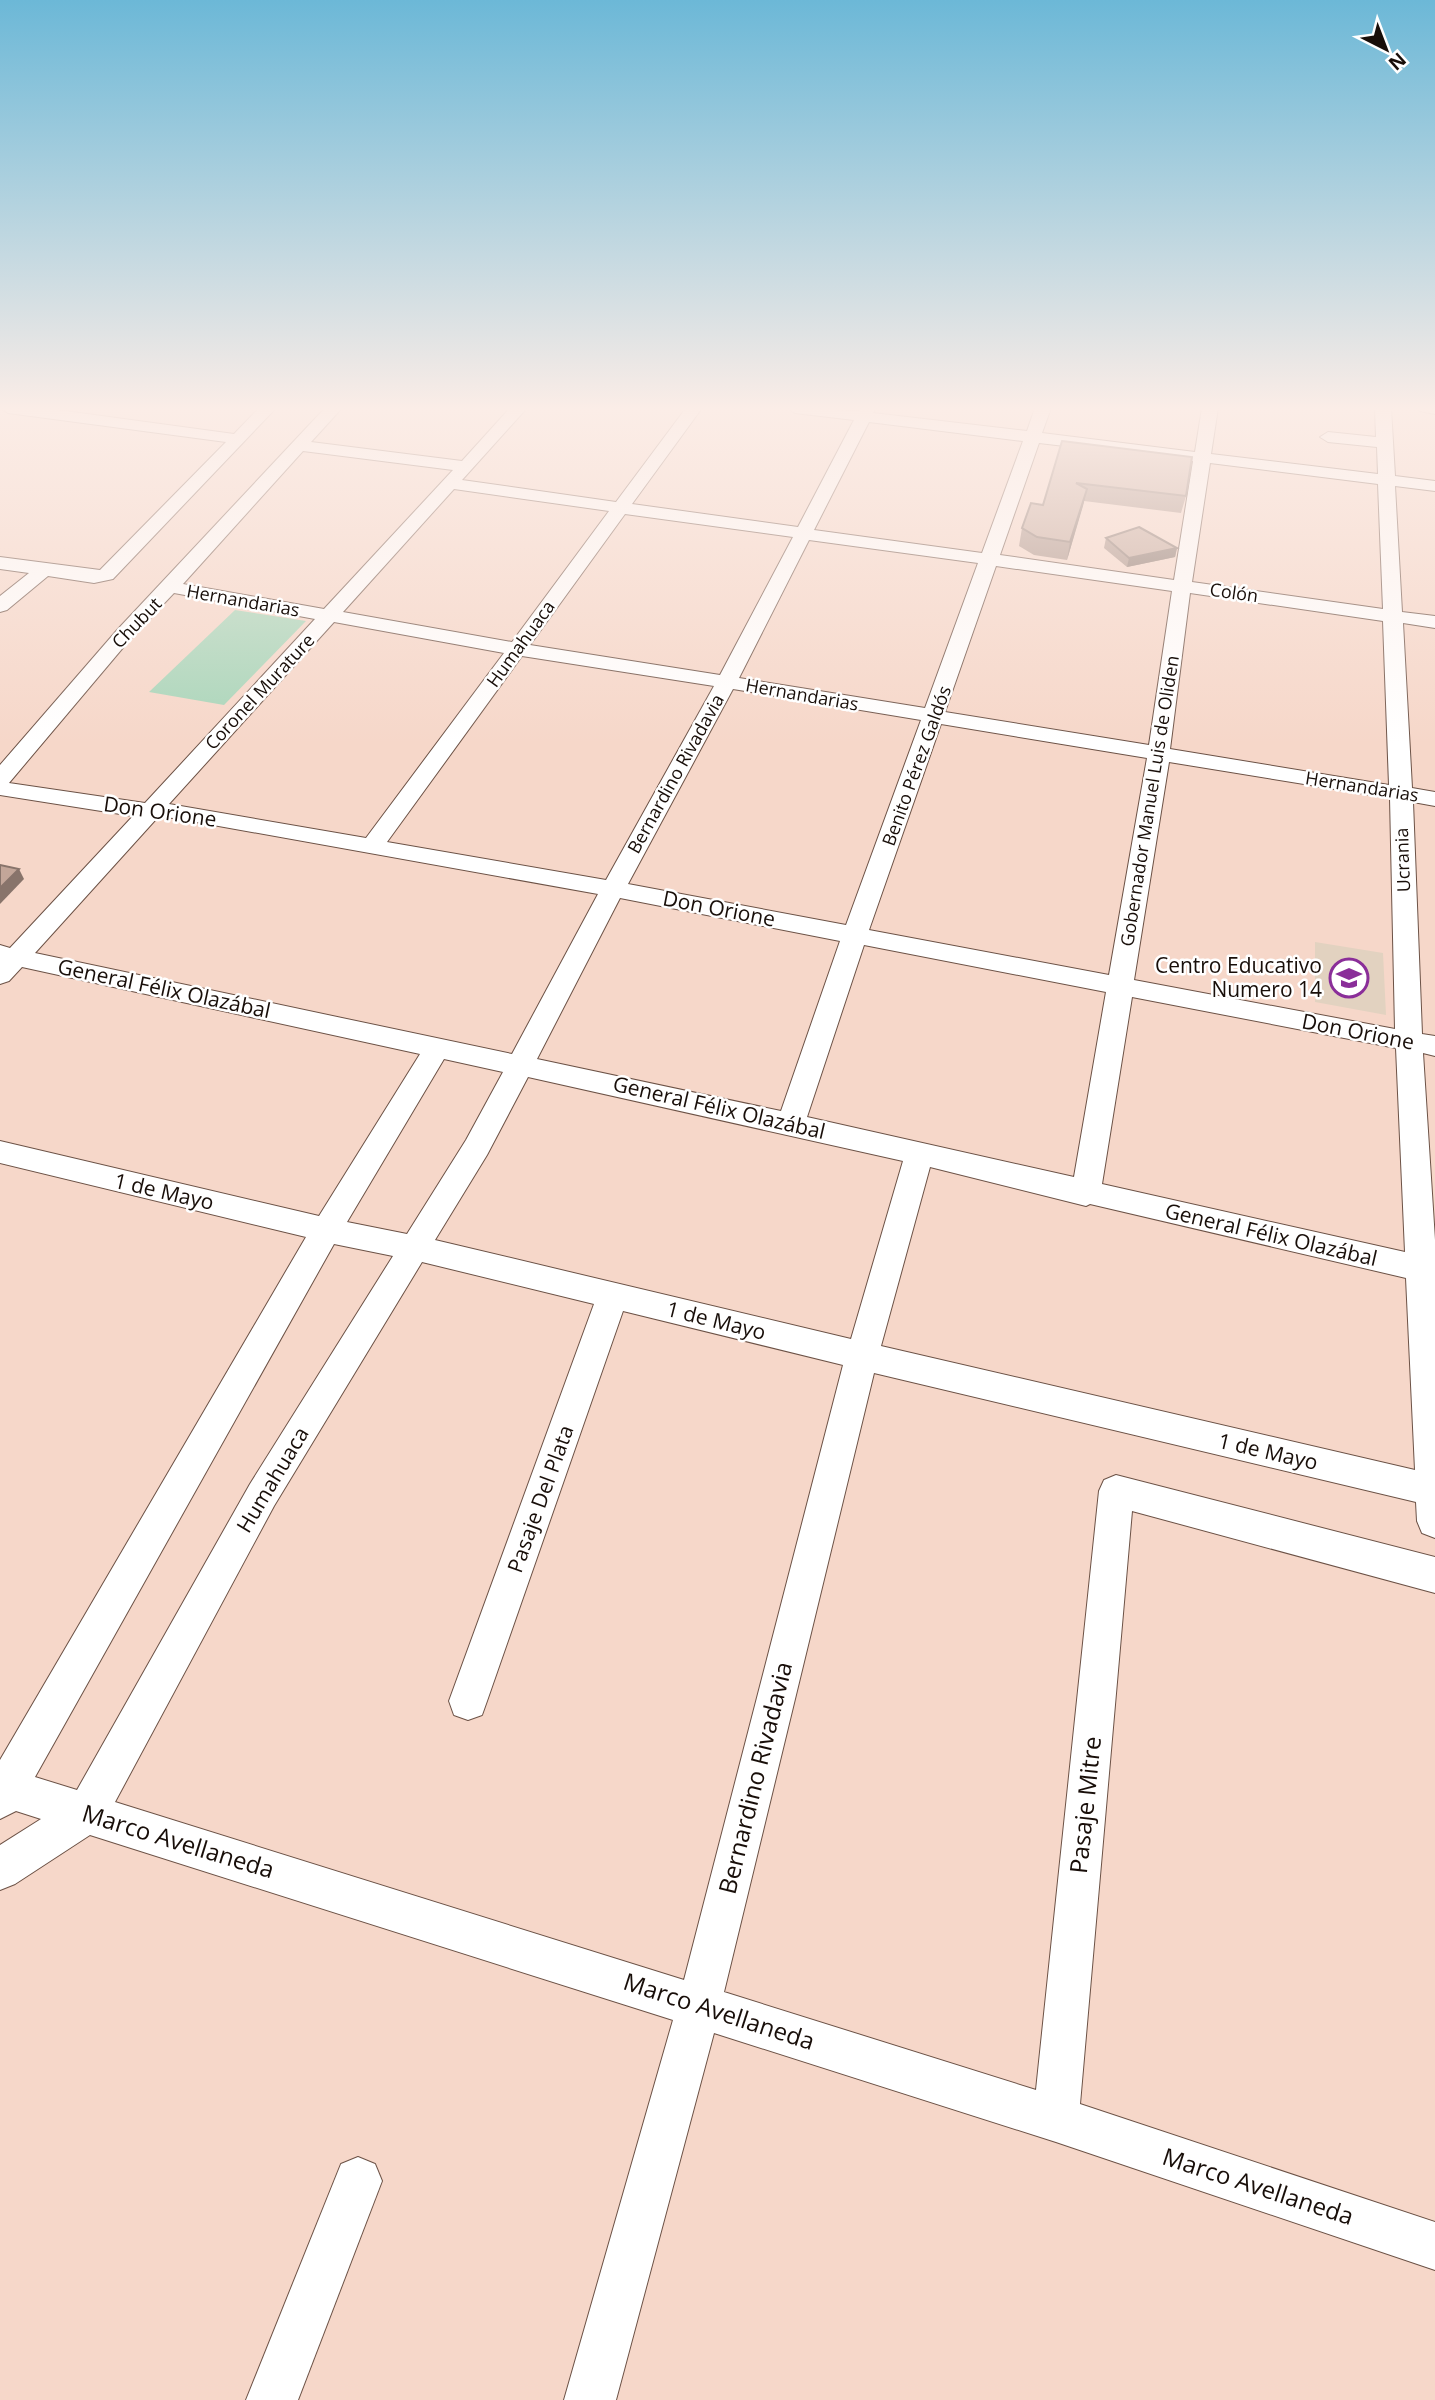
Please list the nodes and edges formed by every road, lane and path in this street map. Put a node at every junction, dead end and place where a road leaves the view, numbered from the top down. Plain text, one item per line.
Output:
1 (160, 520) edge
2 (232, 520) edge
3 (418, 520) edge
4 (613, 520) edge
5 (709, 520) edge
6 (811, 520) edge
7 (1003, 520) edge
8 (1192, 520) edge
9 (1388, 520) edge
10 (804, 533) junction
11 (989, 559) junction
12 (0, 563) edge
13 (44, 570) junction
14 (1182, 586) junction
15 (170, 587) junction
16 (0, 606) edge
17 (1391, 616) junction
18 (330, 617) junction
19 (1435, 622) edge
20 (518, 650) junction
21 (727, 682) junction
22 (935, 717) junction
23 (1159, 753) junction
24 (0, 779) edge
25 (0, 788) edge
26 (1401, 793) junction
27 (1435, 799) edge
28 (152, 810) junction
29 (372, 846) junction
30 (613, 889) junction
31 (855, 935) junction
32 (5, 962) edge
33 (1121, 986) junction
34 (1409, 1041) junction
35 (1435, 1046) edge
36 (438, 1047) junction
37 (522, 1064) junction
38 (791, 1124) junction
39 (0, 1152) edge
40 (919, 1154) junction
41 (1086, 1194) junction
42 (326, 1230) junction
43 (415, 1248) junction
44 (1429, 1270) edge
45 (613, 1296) junction
46 (862, 1356) junction
47 (1432, 1389) edge
48 (1434, 1506) edge
49 (1435, 1575) edge
50 (468, 1701) dead end
51 (2, 1791) edge
52 (87, 1813) junction
53 (0, 1868) edge
54 (699, 2005) junction
55 (1056, 2119) junction
56 (358, 2181) dead end
57 (1435, 2246) edge
58 (272, 2400) edge
59 (590, 2400) edge

1 - 13 street
2 - 15 street, Chubut
3 - 18 street, Coronel Murature
4 - 20 street, Humahuaca
5 - 10 street, Colón
6 - 10 street, Bernardino Rivadavia
7 - 11 street, Benito Pérez Galdós
8 - 14 street, Gobernador Manuel Luis de Oliden
9 - 17 street, Ucrania
10 - 11 street, Colón
10 - 21 street, Bernardino Rivadavia
11 - 14 street, Colón
11 - 22 street, Benito Pérez Galdós
12 - 13 street
13 - 16 street
14 - 17 street, Colón
14 - 23 street, Gobernador Manuel Luis de Oliden
15 - 18 street, Hernandarias
15 - 24 street, Chubut
17 - 19 street, Colón
17 - 26 street, Ucrania
18 - 20 street, Hernandarias
18 - 28 street, Coronel Murature
20 - 21 street, Hernandarias
20 - 29 street, Humahuaca
21 - 22 street, Hernandarias
21 - 30 street, Bernardino Rivadavia
22 - 23 street, Hernandarias
22 - 31 street, Benito Pérez Galdós
23 - 26 street, Hernandarias
23 - 33 street, Gobernador Manuel Luis de Oliden
25 - 28 street, Don Orione
26 - 27 street, Hernandarias
26 - 34 street, Ucrania
28 - 29 street, Don Orione
28 - 32 street, Coronel Murature
29 - 30 street, Don Orione
30 - 31 street, Don Orione
30 - 37 street, Bernardino Rivadavia
31 - 33 street, Don Orione
31 - 38 street, Benito Pérez Galdós
32 - 36 street, General Félix Olazábal
33 - 34 street, Don Orione
33 - 41 street, Gobernador Manuel Luis de Oliden
34 - 35 street, Don Orione
34 - 44 street, Ucrania
36 - 37 street, General Félix Olazábal
36 - 42 street
37 - 38 street, General Félix Olazábal
37 - 43 street, Humahuaca
38 - 40 street, General Félix Olazábal
39 - 42 street, 1 de Mayo
40 - 41 street, General Félix Olazábal
40 - 46 street, Bernardino Rivadavia
41 - 44 street, General Félix Olazábal
42 - 43 street, 1 de Mayo
42 - 51 street
43 - 45 street, 1 de Mayo
43 - 52 street, Humahuaca
44 - 47 street
45 - 46 street, 1 de Mayo
45 - 50 street, Pasaje Del Plata
46 - 48 street, 1 de Mayo
46 - 54 street, Bernardino Rivadavia
47 - 48 street
49 - 55 street, Pasaje Mitre
51 - 52 street, Marco Avellaneda
52 - 53 street, Humahuaca
52 - 54 street, Marco Avellaneda
54 - 55 street, Marco Avellaneda
54 - 59 street, Bernardino Rivadavia
55 - 57 street, Marco Avellaneda
56 - 58 street

